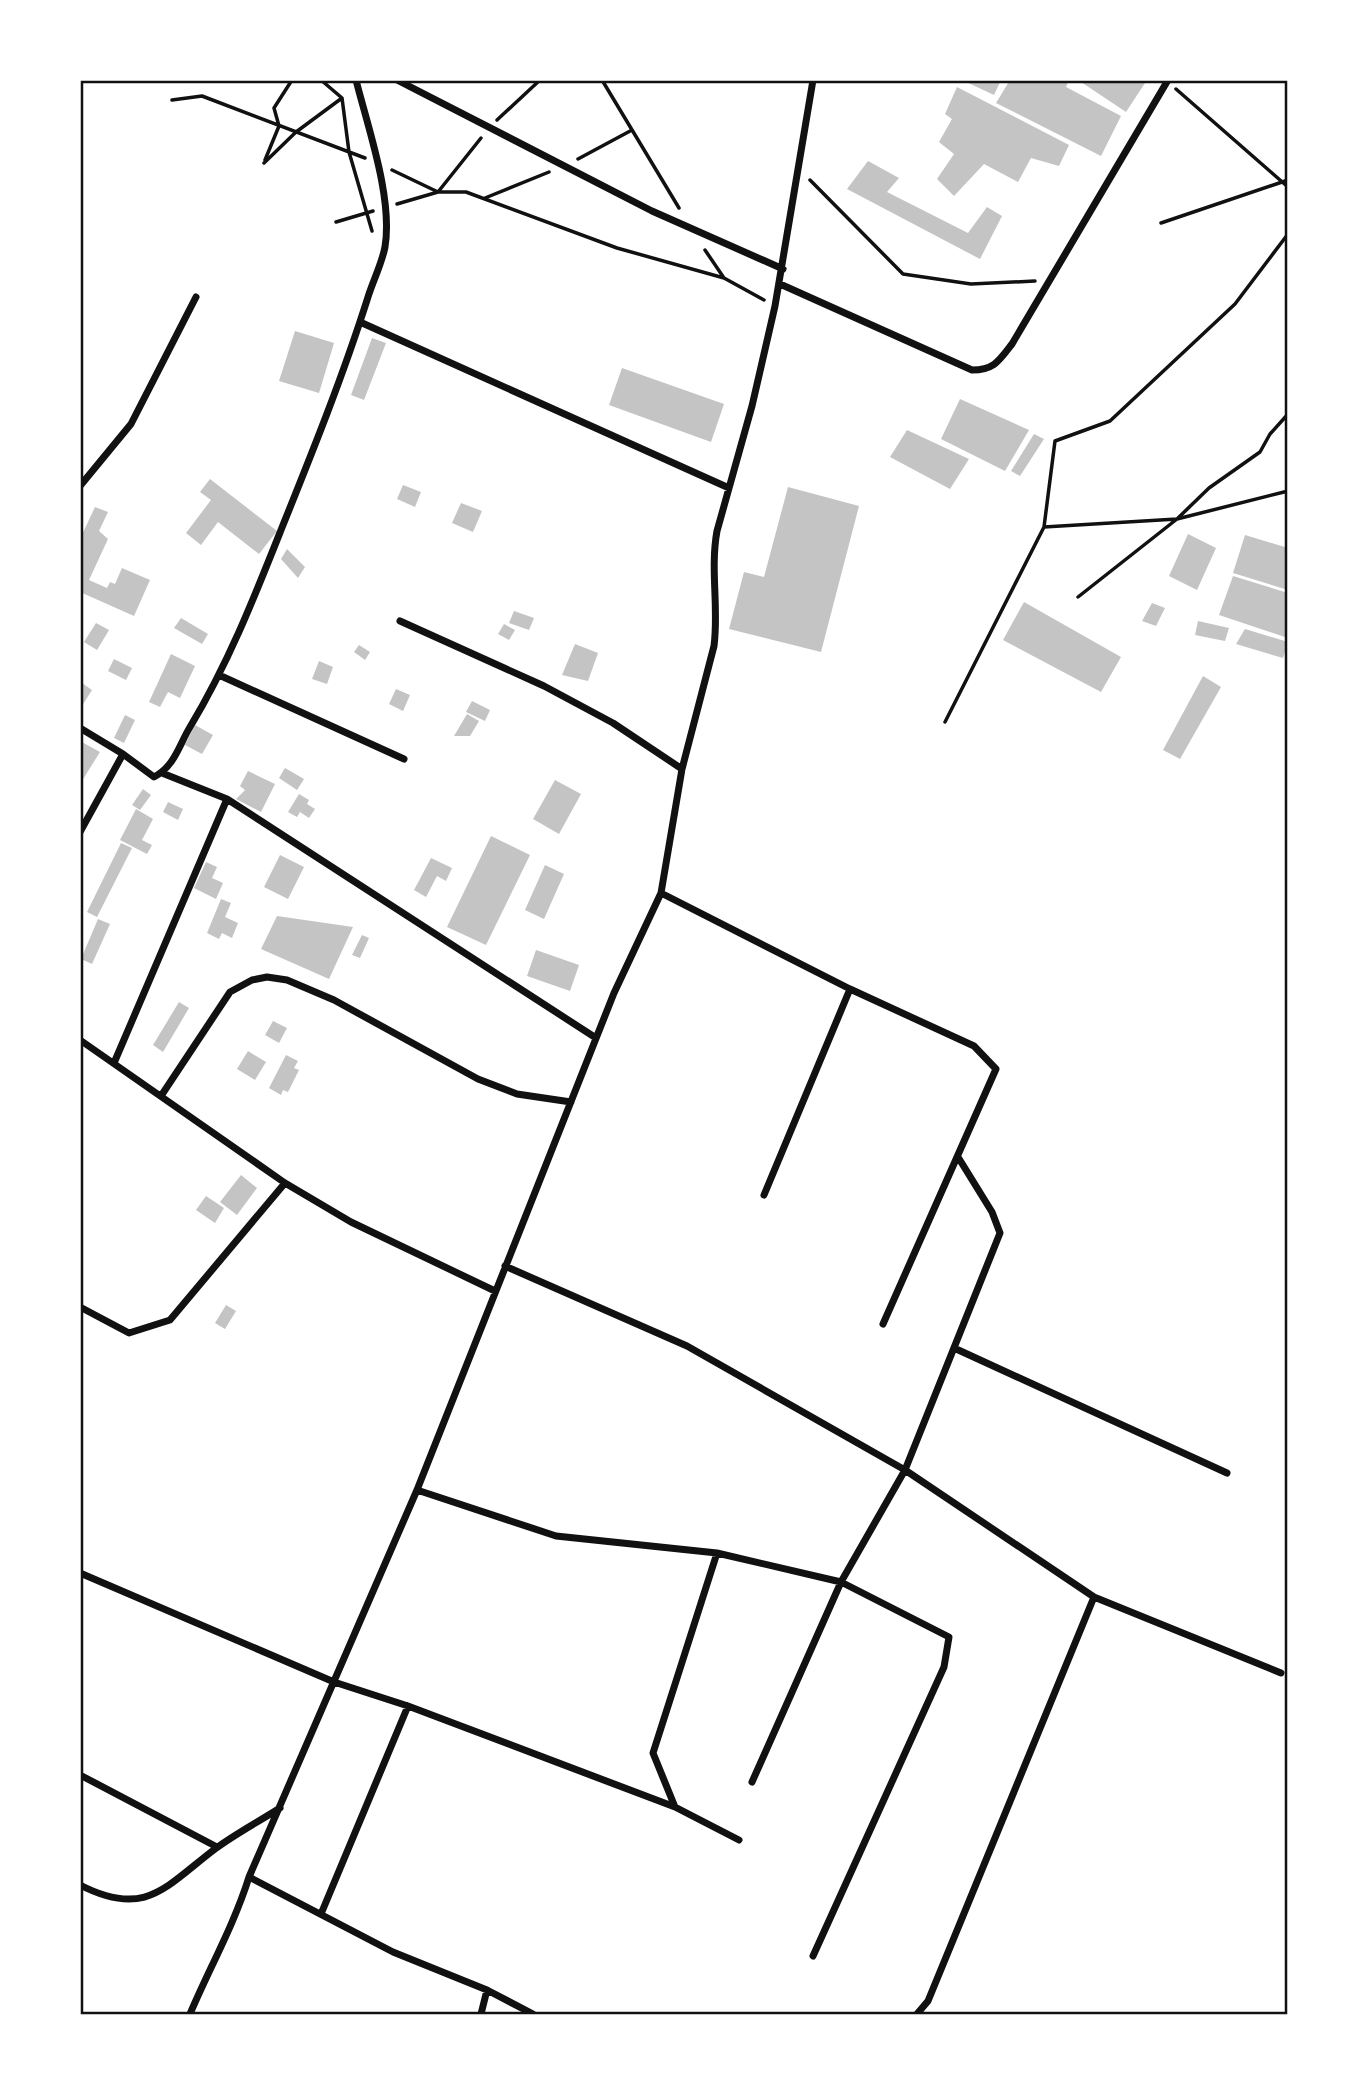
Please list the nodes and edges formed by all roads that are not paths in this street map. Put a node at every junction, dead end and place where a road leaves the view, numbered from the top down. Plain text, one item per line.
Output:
1 (356, 80) edge
2 (397, 80) edge
3 (813, 80) edge
4 (1168, 81) edge
5 (783, 270) junction
6 (780, 284) junction
7 (196, 297) dead end
8 (360, 322) junction
9 (80, 486) edge
10 (729, 488) junction
11 (400, 621) dead end
12 (219, 675) junction
13 (80, 729) edge
14 (123, 754) junction
15 (404, 759) dead end
16 (682, 769) junction
17 (162, 773) junction
18 (227, 799) junction
19 (80, 832) edge
20 (662, 893) junction
21 (850, 989) junction
22 (596, 1038) junction
23 (80, 1040) edge
24 (114, 1063) junction
25 (161, 1096) junction
26 (571, 1102) junction
27 (958, 1157) junction
28 (285, 1183) junction
29 (765, 1195) dead end
30 (505, 1266) junction
31 (495, 1291) junction
32 (80, 1307) edge
33 (883, 1324) dead end
34 (954, 1348) junction
35 (905, 1470) junction
36 (1227, 1473) dead end
37 (417, 1490) junction
38 (717, 1553) junction
39 (80, 1573) edge
40 (841, 1582) junction
41 (1094, 1597) junction
42 (1281, 1673) dead end
43 (334, 1682) junction
44 (408, 1706) junction
45 (80, 1775) edge
46 (752, 1782) dead end
47 (676, 1807) junction
48 (280, 1808) junction
49 (740, 1840) dead end
50 (217, 1847) junction
51 (249, 1877) junction
52 (80, 1885) edge
53 (321, 1914) junction
54 (813, 1956) dead end
55 (487, 1990) junction
56 (190, 2014) edge
57 (481, 2014) edge
58 (533, 2014) edge
59 (917, 2014) edge

1 - 8 street
2 - 5 street
3 - 5 street
4 - 6 street
5 - 6 street
6 - 10 street
7 - 9 street
8 - 10 street
8 - 12 street
10 - 16 street
11 - 16 street
12 - 15 street
12 - 17 street
13 - 14 street
14 - 17 street
14 - 19 street
16 - 20 street
17 - 18 street
18 - 22 street
18 - 24 street
20 - 21 street
20 - 22 street
21 - 27 street
21 - 29 street
22 - 26 street
23 - 24 street
24 - 25 street
25 - 26 street
25 - 28 street
26 - 30 street
27 - 33 street
27 - 34 street
28 - 31 street
28 - 32 street
30 - 31 street
30 - 35 street
31 - 37 street
34 - 35 street
34 - 36 street
35 - 40 street
35 - 41 street
37 - 38 street
37 - 43 street
38 - 40 street
38 - 47 street
39 - 43 street
40 - 46 street
40 - 54 street
41 - 42 street
41 - 59 street
43 - 44 street
43 - 48 street
44 - 47 street
44 - 53 street
45 - 50 street
47 - 49 street
48 - 50 street
48 - 51 street
50 - 52 street
51 - 53 street
51 - 56 street
53 - 55 street
55 - 57 street
55 - 58 street

